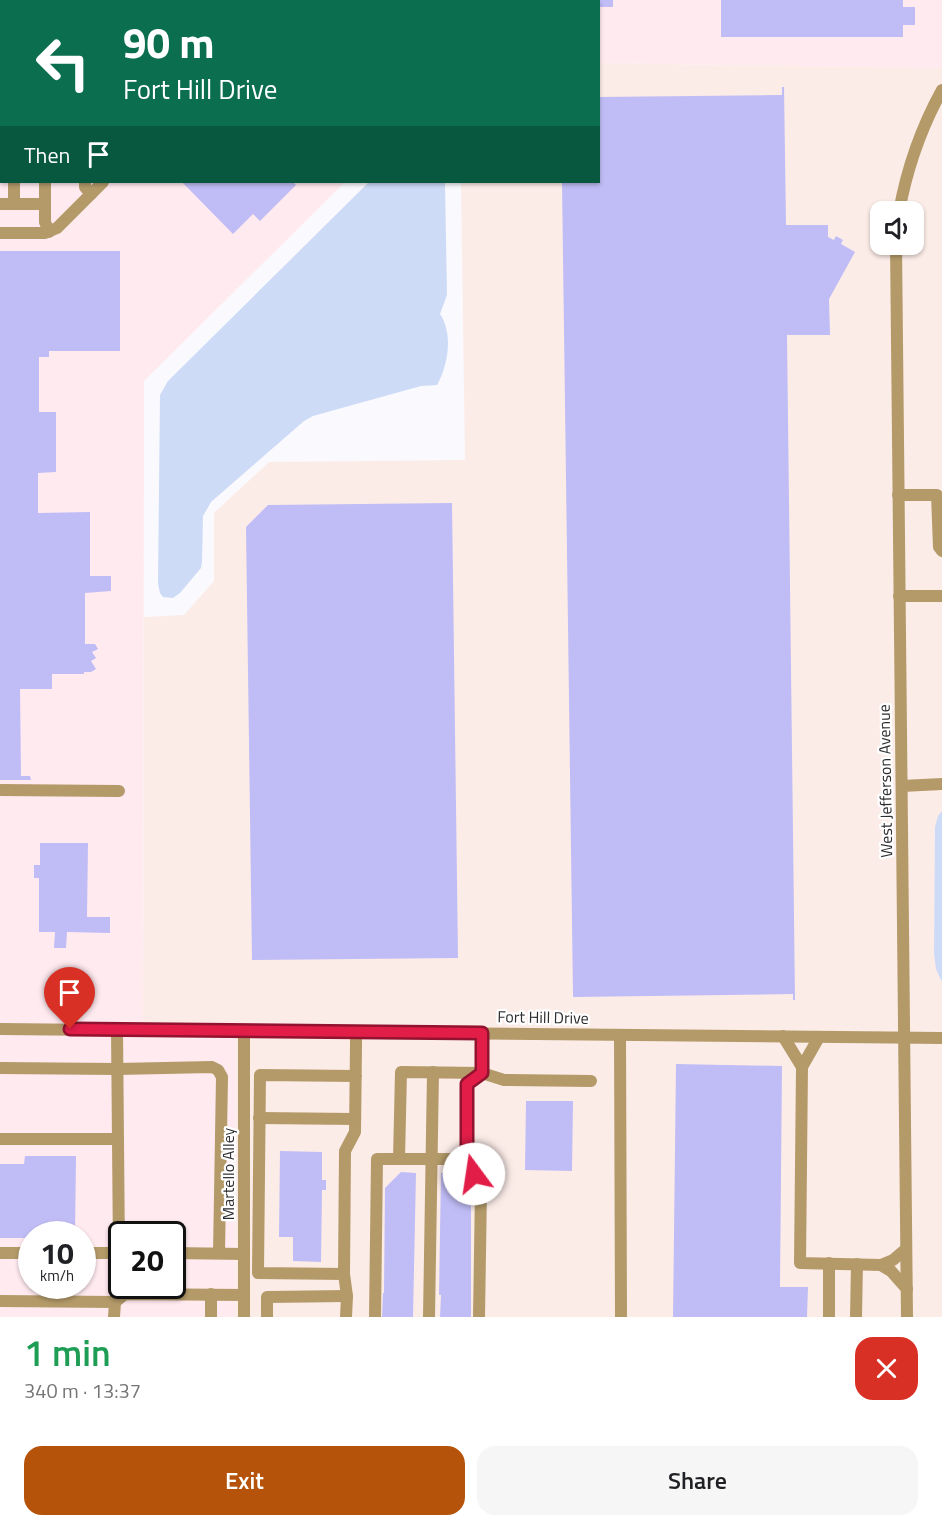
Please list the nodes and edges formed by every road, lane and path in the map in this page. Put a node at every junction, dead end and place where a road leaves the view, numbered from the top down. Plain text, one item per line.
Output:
1 (942, 90) edge
2 (14, 183) edge
3 (45, 183) edge
4 (85, 183) edge
5 (102, 183) edge
6 (91, 194) junction
7 (902, 201) edge
8 (0, 204) edge
9 (14, 204) junction
10 (45, 204) junction
11 (49, 232) junction
12 (0, 233) edge
13 (896, 255) edge
14 (898, 495) junction
15 (942, 551) edge
16 (899, 596) junction
17 (942, 596) edge
18 (942, 784) edge
19 (902, 786) junction
20 (0, 790) edge
21 (119, 791) dead end
22 (0, 1029) edge
23 (117, 1030) junction
24 (244, 1031) junction
25 (356, 1032) junction
26 (482, 1033) junction
27 (620, 1035) junction
28 (783, 1036) junction
29 (819, 1036) junction
30 (905, 1037) junction
31 (942, 1038) edge
32 (802, 1067) junction
33 (0, 1068) edge
34 (117, 1069) junction
35 (433, 1072) junction
36 (482, 1073) junction
37 (356, 1076) junction
38 (591, 1081) dead end
39 (259, 1118) junction
40 (355, 1119) junction
41 (0, 1139) edge
42 (118, 1139) junction
43 (399, 1159) junction
44 (431, 1159) junction
45 (467, 1159) junction
46 (119, 1221) edge
47 (906, 1249) junction
48 (0, 1253) edge
49 (18, 1253) edge
50 (186, 1253) edge
51 (219, 1253) junction
52 (244, 1254) junction
53 (829, 1263) junction
54 (857, 1264) junction
55 (881, 1265) junction
56 (344, 1274) junction
57 (907, 1289) junction
58 (212, 1294) junction
59 (244, 1295) junction
60 (347, 1296) junction
61 (0, 1301) edge
62 (115, 1302) junction
63 (114, 1317) edge
64 (211, 1317) edge
65 (244, 1317) edge
66 (267, 1317) edge
67 (346, 1317) edge
68 (375, 1317) edge
69 (429, 1317) edge
70 (479, 1317) edge
71 (621, 1317) edge
72 (829, 1317) edge
73 (856, 1317) edge
74 (907, 1317) edge

1 - 7 street
2 - 9 street
3 - 10 street
4 - 6 street
5 - 6 street
6 - 11 street
8 - 9 street
9 - 10 street
10 - 11 street
11 - 12 street
13 - 14 street, West Jefferson Avenue
14 - 15 street
14 - 16 street, West Jefferson Avenue
16 - 17 street
16 - 19 street, West Jefferson Avenue
18 - 19 street
19 - 30 street, West Jefferson Avenue
20 - 21 street
22 - 23 street, Fort Hill Drive
23 - 24 street, Fort Hill Drive
23 - 34 street
24 - 25 street, Fort Hill Drive
24 - 52 street, Martello Alley
25 - 26 street, Fort Hill Drive
25 - 37 street
26 - 27 street, Fort Hill Drive
26 - 36 street
27 - 28 street, Fort Hill Drive
27 - 71 street
28 - 29 street, Fort Hill Drive
28 - 32 street
29 - 30 street, Fort Hill Drive
29 - 32 street
30 - 31 street, Fort Hill Drive
30 - 47 street, West Jefferson Avenue
32 - 53 street
33 - 34 street
34 - 42 street
34 - 51 street
35 - 36 street
35 - 43 street
35 - 44 street
36 - 38 street
36 - 45 street
37 - 39 street
37 - 40 street
39 - 40 street
39 - 56 street
40 - 56 street
41 - 42 street
42 - 46 street
43 - 44 street
43 - 68 street
44 - 45 street
44 - 69 street
45 - 70 street
47 - 55 street
47 - 57 street, West Jefferson Avenue
48 - 49 street
50 - 51 street
51 - 52 street
52 - 59 street, Martello Alley
53 - 54 street
53 - 72 street
54 - 55 street
54 - 73 street
55 - 57 street
56 - 60 street
57 - 74 street, West Jefferson Avenue
58 - 59 street
58 - 62 street
58 - 64 street
59 - 65 street, Martello Alley
60 - 66 street
60 - 67 street
61 - 62 street
62 - 63 street

